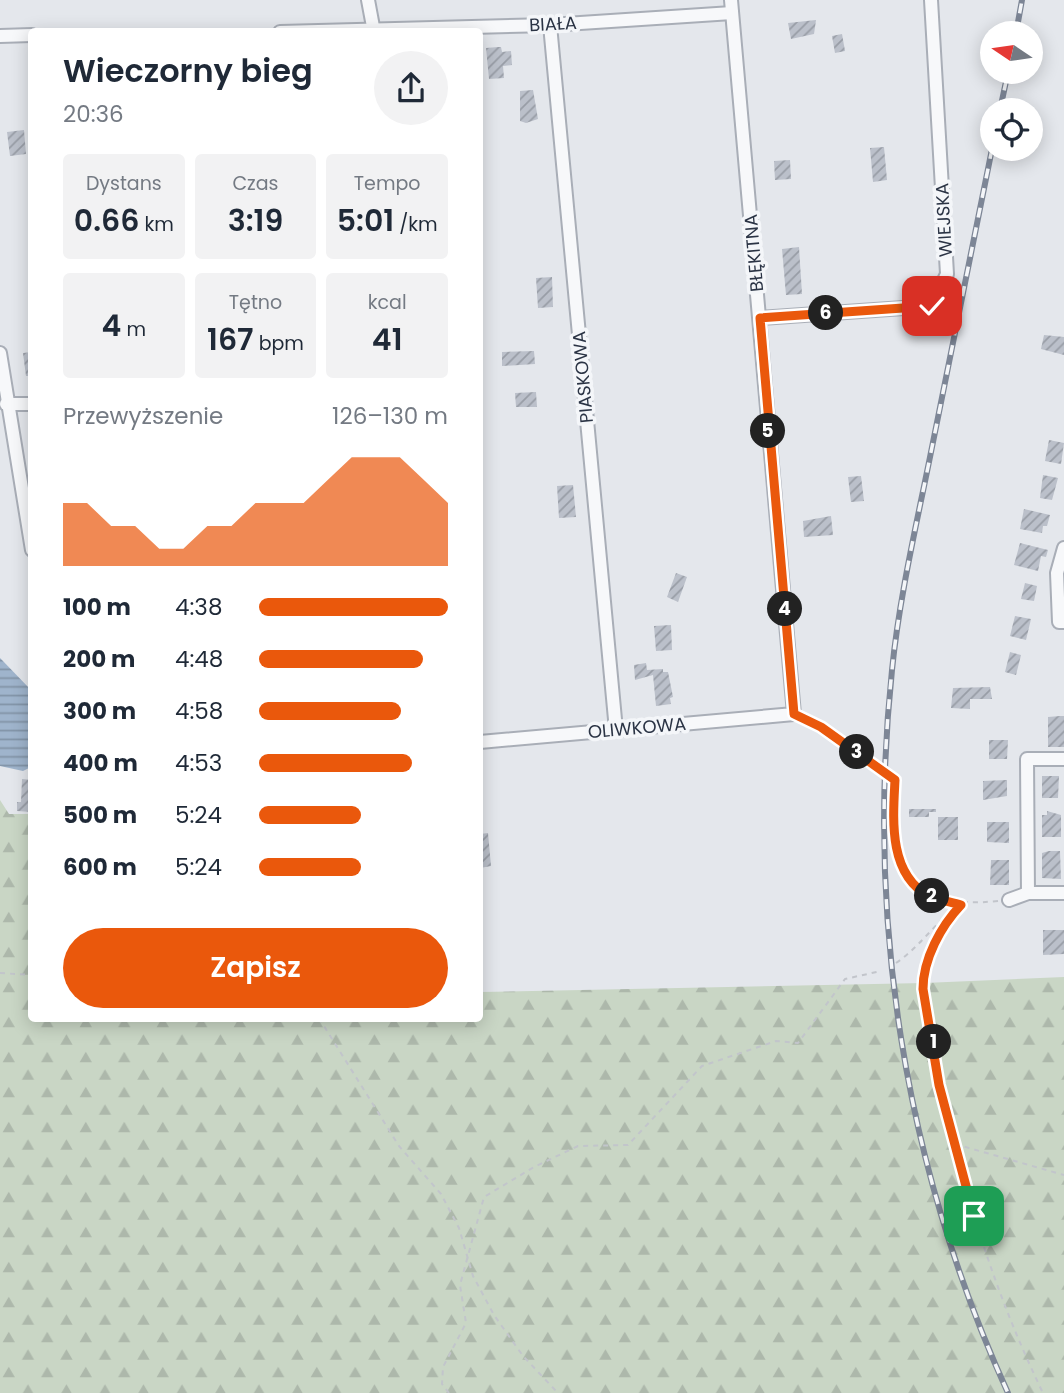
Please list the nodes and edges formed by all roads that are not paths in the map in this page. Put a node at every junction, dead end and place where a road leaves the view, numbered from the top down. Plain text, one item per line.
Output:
1 (368, 0) edge
2 (931, 0) edge
3 (731, 6) edge
4 (550, 25) junction
5 (373, 28) edge
6 (462, 28) edge
7 (28, 35) edge
8 (0, 36) edge
9 (760, 318) junction
10 (0, 353) edge
11 (6, 404) junction
12 (28, 404) edge
13 (28, 530) edge
14 (1064, 548) edge
15 (1062, 622) edge
16 (794, 714) joint
17 (616, 730) junction
18 (483, 742) edge
19 (1064, 759) edge
20 (1028, 893) junction
21 (1064, 893) edge
22 (1009, 900) road end

1 - 5 street
2 - 9 street, WIEJSKA
3 - 4 street, BIAŁA
3 - 9 street, BŁĘKITNA
4 - 6 street, BIAŁA
4 - 17 street, PIASKOWA
7 - 8 street
9 - 16 street, BŁĘKITNA
10 - 11 street
11 - 12 street
11 - 13 street
14 - 15 street
16 - 17 street, OLIWKOWA
17 - 18 street, OLIWKOWA
19 - 20 street
20 - 21 street
20 - 22 street

